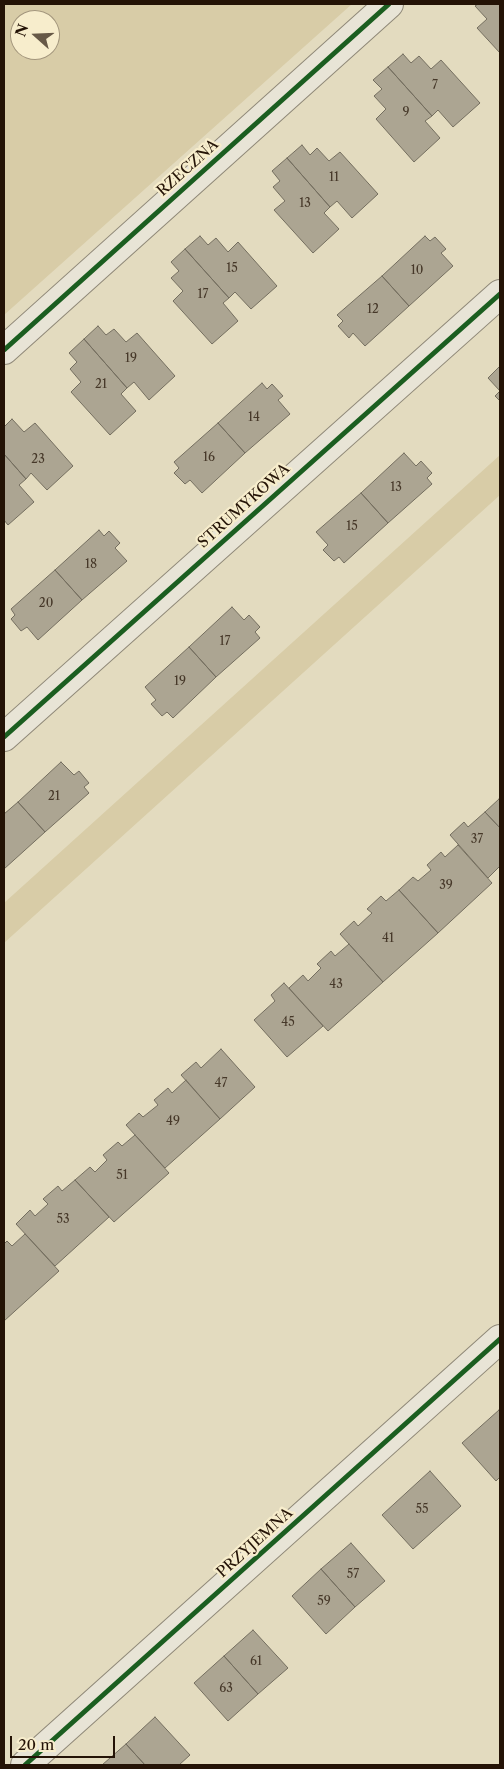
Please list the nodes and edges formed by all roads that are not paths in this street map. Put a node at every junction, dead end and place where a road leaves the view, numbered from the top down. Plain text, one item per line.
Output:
1 (390, 4) edge
2 (500, 294) edge
3 (4, 350) edge
4 (4, 737) edge
5 (500, 1339) edge
6 (26, 1765) edge

1 - 3 street, RZECZNA
2 - 4 street, STRUMYKOWA
5 - 6 street, PRZYJEMNA

